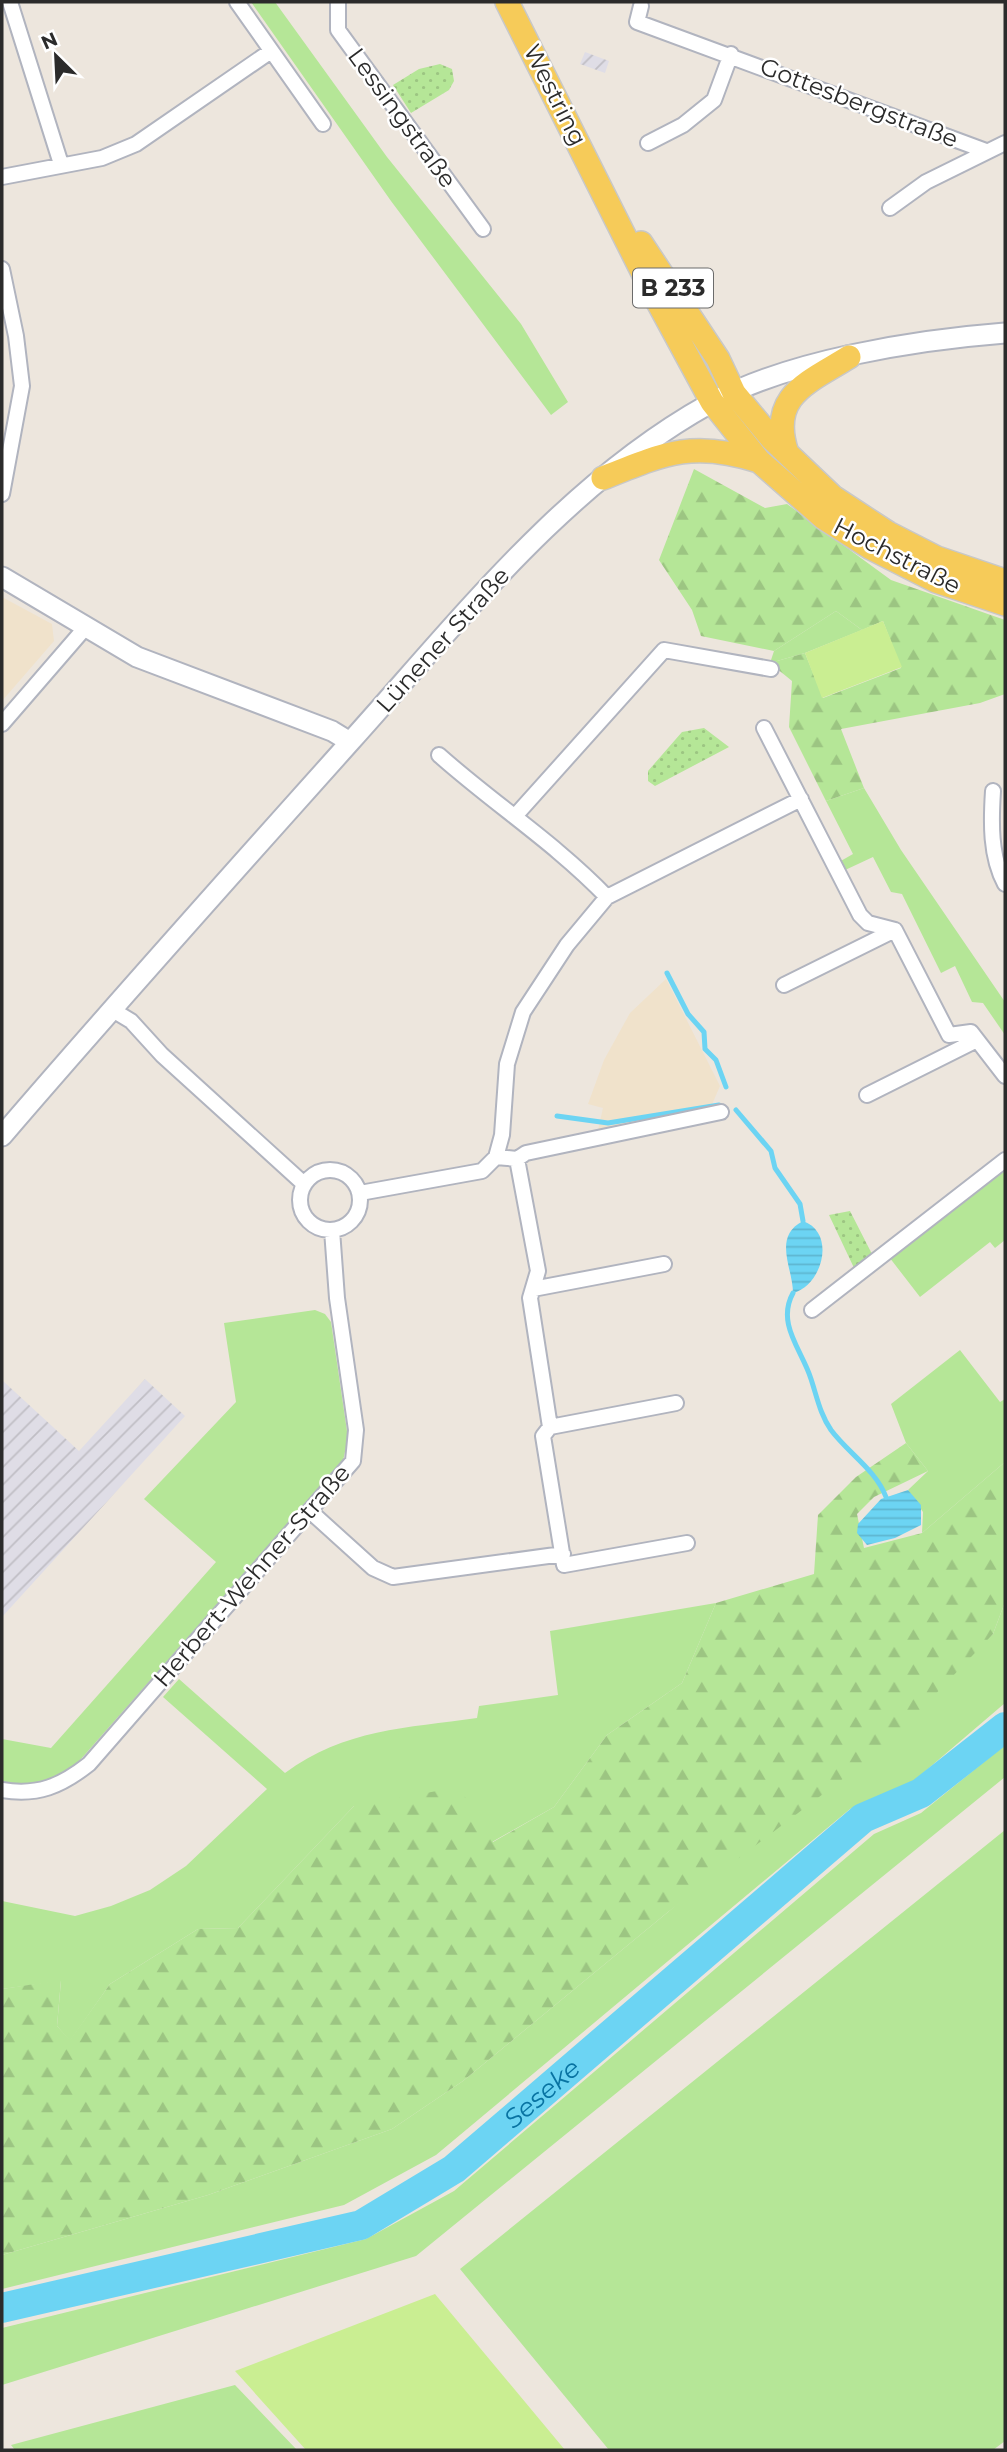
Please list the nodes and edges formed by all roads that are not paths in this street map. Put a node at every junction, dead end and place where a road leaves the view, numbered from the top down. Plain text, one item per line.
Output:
1 (10, 2) edge
2 (237, 2) edge
3 (338, 2) edge
4 (508, 2) edge
5 (641, 6) dead end
6 (271, 51) junction
7 (731, 54) junction
8 (323, 124) dead end
9 (649, 143) dead end
10 (1005, 143) edge
11 (986, 151) junction
12 (61, 164) junction
13 (2, 177) edge
14 (603, 189) junction
15 (890, 208) dead end
16 (483, 229) dead end
17 (2, 269) edge
18 (1005, 333) edge
19 (849, 357) junction
20 (734, 393) junction
21 (712, 402) junction
22 (787, 453) junction
23 (759, 461) junction
24 (603, 478) junction
25 (2, 494) edge
26 (2, 577) edge
27 (1005, 580) edge
28 (1005, 604) edge
29 (85, 628) junction
30 (771, 669) dead end
31 (2, 724) edge
32 (764, 729) dead end
33 (350, 742) junction
34 (439, 755) dead end
35 (993, 791) dead end
36 (801, 799) junction
37 (516, 816) junction
38 (1005, 884) edge
39 (607, 897) junction
40 (895, 930) junction
41 (784, 985) dead end
42 (111, 1009) junction
43 (977, 1040) junction
44 (1005, 1076) edge
45 (867, 1095) dead end
46 (721, 1112) dead end
47 (2, 1136) edge
48 (496, 1157) junction
49 (517, 1159) junction
50 (1005, 1160) edge
51 (304, 1184) junction
52 (360, 1193) junction
53 (331, 1230) junction
54 (664, 1264) dead end
55 (533, 1289) junction
56 (812, 1310) dead end
57 (676, 1403) dead end
58 (551, 1427) junction
59 (311, 1512) junction
60 (687, 1543) dead end
61 (563, 1555) junction
62 (2, 1790) edge

1 - 12 street
2 - 6 street
3 - 16 street, Lessingstraße
4 - 14 main road, Westring / B 233
5 - 7 street, Gottesbergstraße
6 - 8 street
6 - 12 street
7 - 9 street, Gottesbergstraße
7 - 11 street, Gottesbergstraße
10 - 11 street
11 - 15 street
12 - 13 street
14 - 20 main road, Westring / B 233
14 - 21 main road, Westring / B 233
17 - 25 street
18 - 19 main road, Lünener Straße
19 - 20 main road, Lünener Straße
19 - 22 main road
20 - 21 main road, Lünener Straße
20 - 22 main road, Hochstraße / B 233
21 - 23 main road, Hochstraße / B 233
21 - 24 main road, Lünener Straße
22 - 27 main road, Hochstraße / B 233
23 - 24 main road
23 - 28 main road, Hochstraße / B 233
24 - 33 main road, Lünener Straße
26 - 29 main road
29 - 31 street
29 - 33 main road
30 - 37 street
32 - 36 street
33 - 42 main road, Lünener Straße
34 - 37 street
35 - 38 street
36 - 39 street
36 - 40 street
37 - 39 street
39 - 48 street
40 - 41 street
40 - 43 street
42 - 47 main road, Lünener Straße
42 - 51 street
43 - 44 street
43 - 45 street
46 - 49 street
48 - 49 street
48 - 52 street
49 - 55 street
50 - 56 street
51 - 52 street
51 - 53 street
52 - 53 street
53 - 59 street, Herbert-Wehner-Straße
54 - 55 street
55 - 58 street
57 - 58 street
58 - 61 street
59 - 61 street
59 - 62 street, Herbert-Wehner-Straße
60 - 61 street

